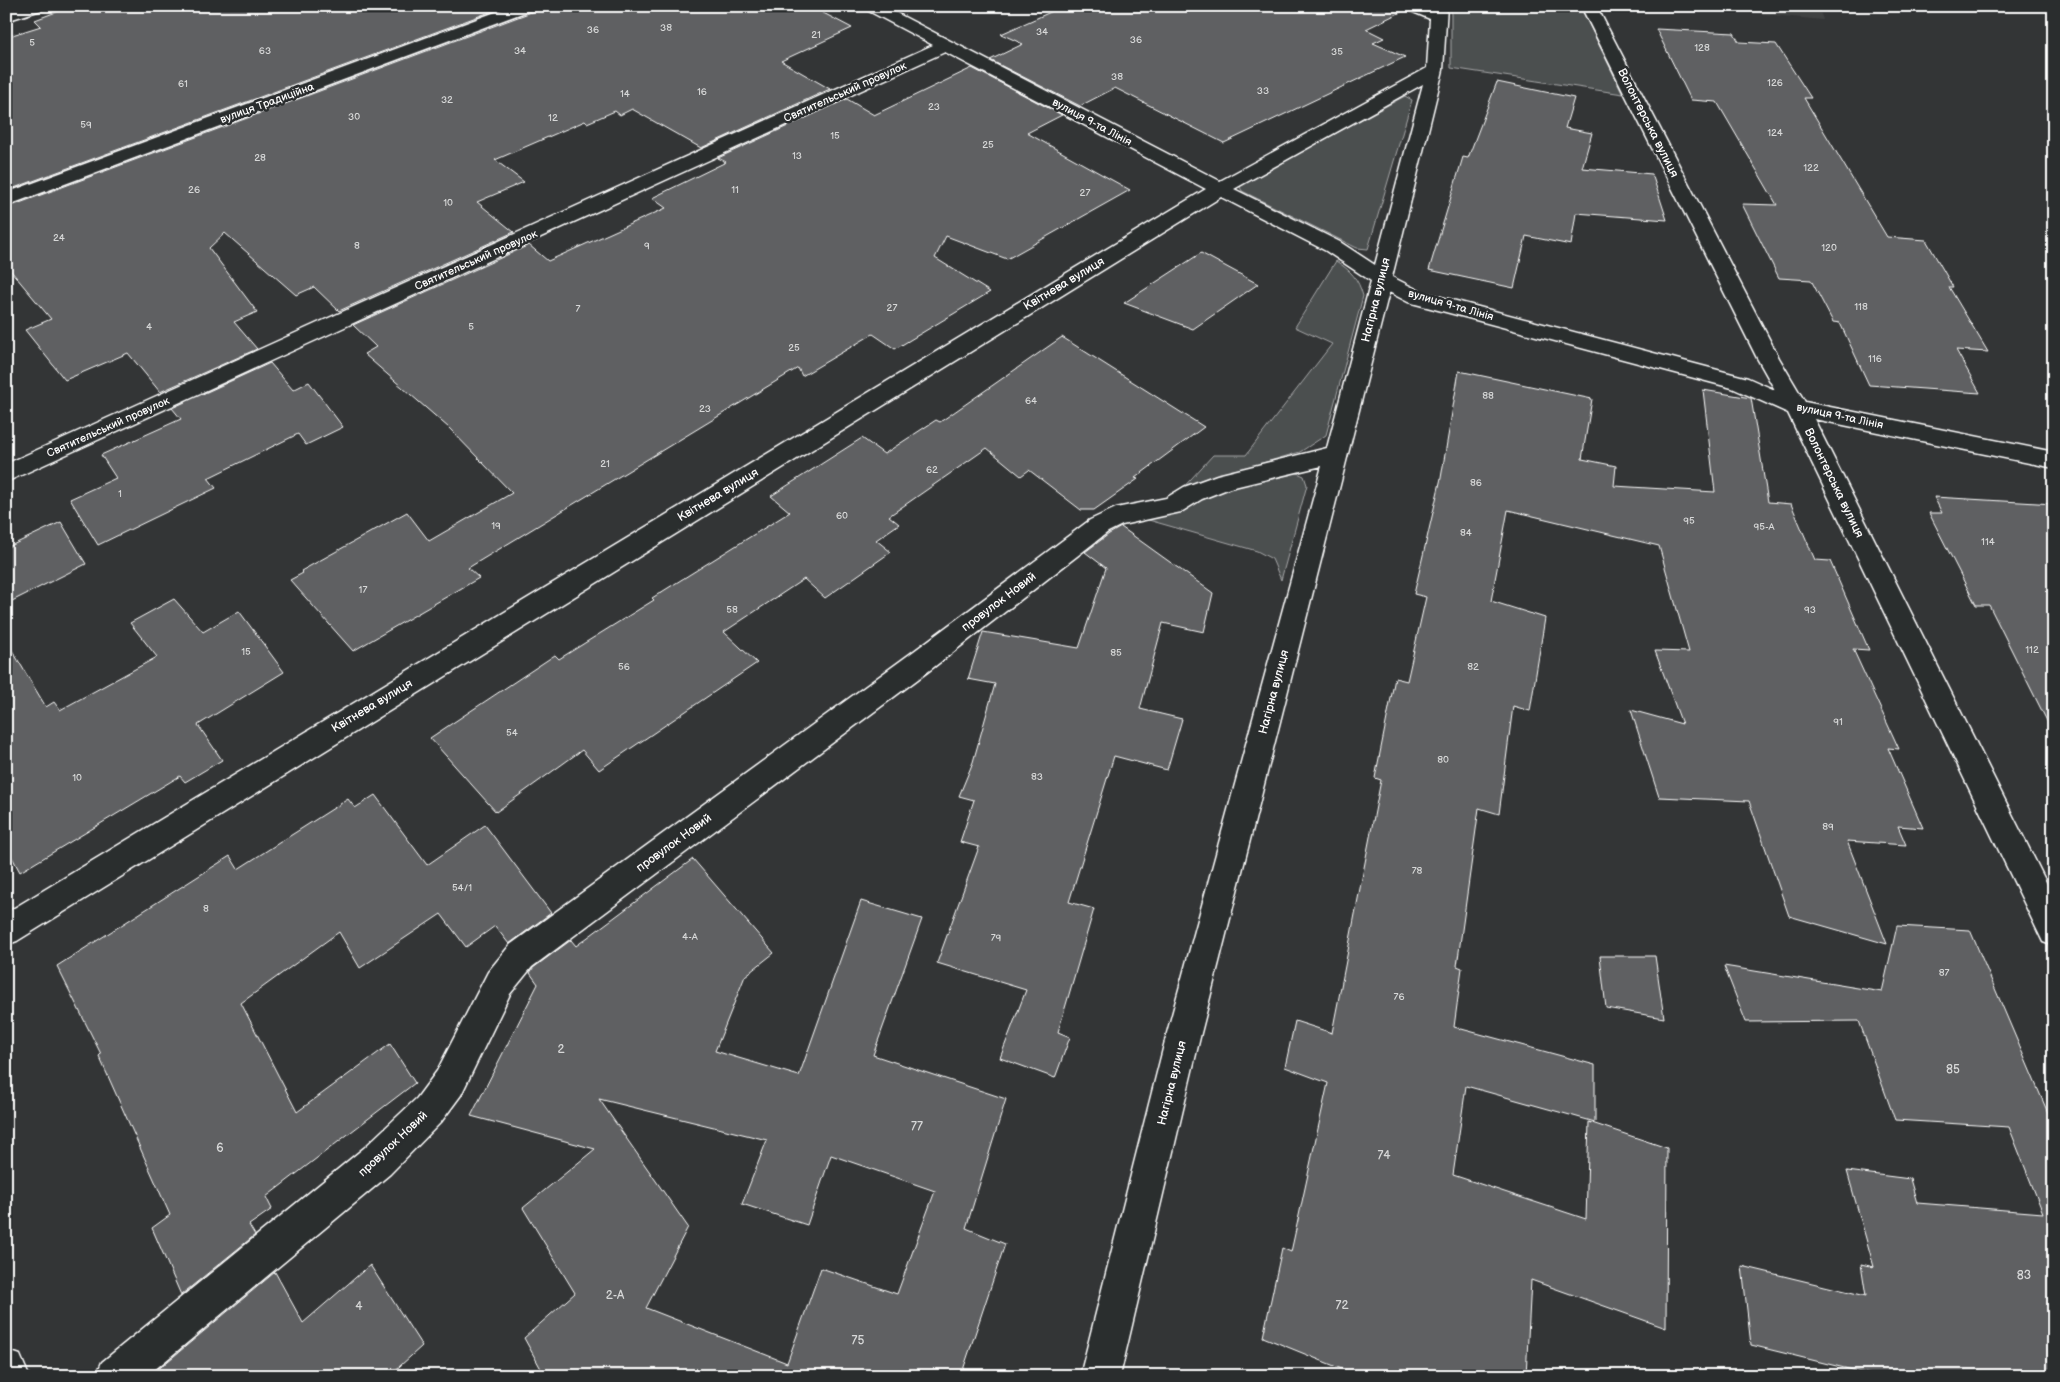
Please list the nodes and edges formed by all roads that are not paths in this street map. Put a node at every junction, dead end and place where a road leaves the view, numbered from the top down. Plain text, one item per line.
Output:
1 (38, 6) edge
2 (527, 6) edge
3 (871, 6) edge
4 (1412, 6) edge
5 (1439, 12) edge
6 (1592, 12) dead end
7 (6, 16) edge
8 (946, 45) junction
9 (1435, 70) junction
10 (1220, 189) junction
11 (6, 200) edge
12 (1382, 278) junction
13 (1797, 408) junction
14 (1337, 454) junction
15 (2054, 460) edge
16 (6, 474) edge
17 (6, 930) edge
18 (2054, 931) edge
19 (6, 1369) edge
20 (9, 1376) edge
21 (116, 1376) edge
22 (1100, 1376) edge

1 - 7 street
2 - 11 street, вулиця Традиційна
3 - 8 street, вулиця 9-та Лінія
4 - 5 street
5 - 9 street, Нагірна вулиця
6 - 13 street, Волонтерська вулиця
8 - 10 street, вулиця 9-та Лінія
8 - 16 street, Святительський провулок
9 - 10 street, Квітнева вулиця
9 - 12 street, Нагірна вулиця
10 - 12 street, вулиця 9-та Лінія
10 - 17 street, Квітнева вулиця
12 - 13 street, вулиця 9-та Лінія
12 - 14 street, Нагірна вулиця
13 - 15 street, вулиця 9-та Лінія
13 - 18 street, Волонтерська вулиця
14 - 21 street, провулок Новий
14 - 22 street, Нагірна вулиця
19 - 20 street

